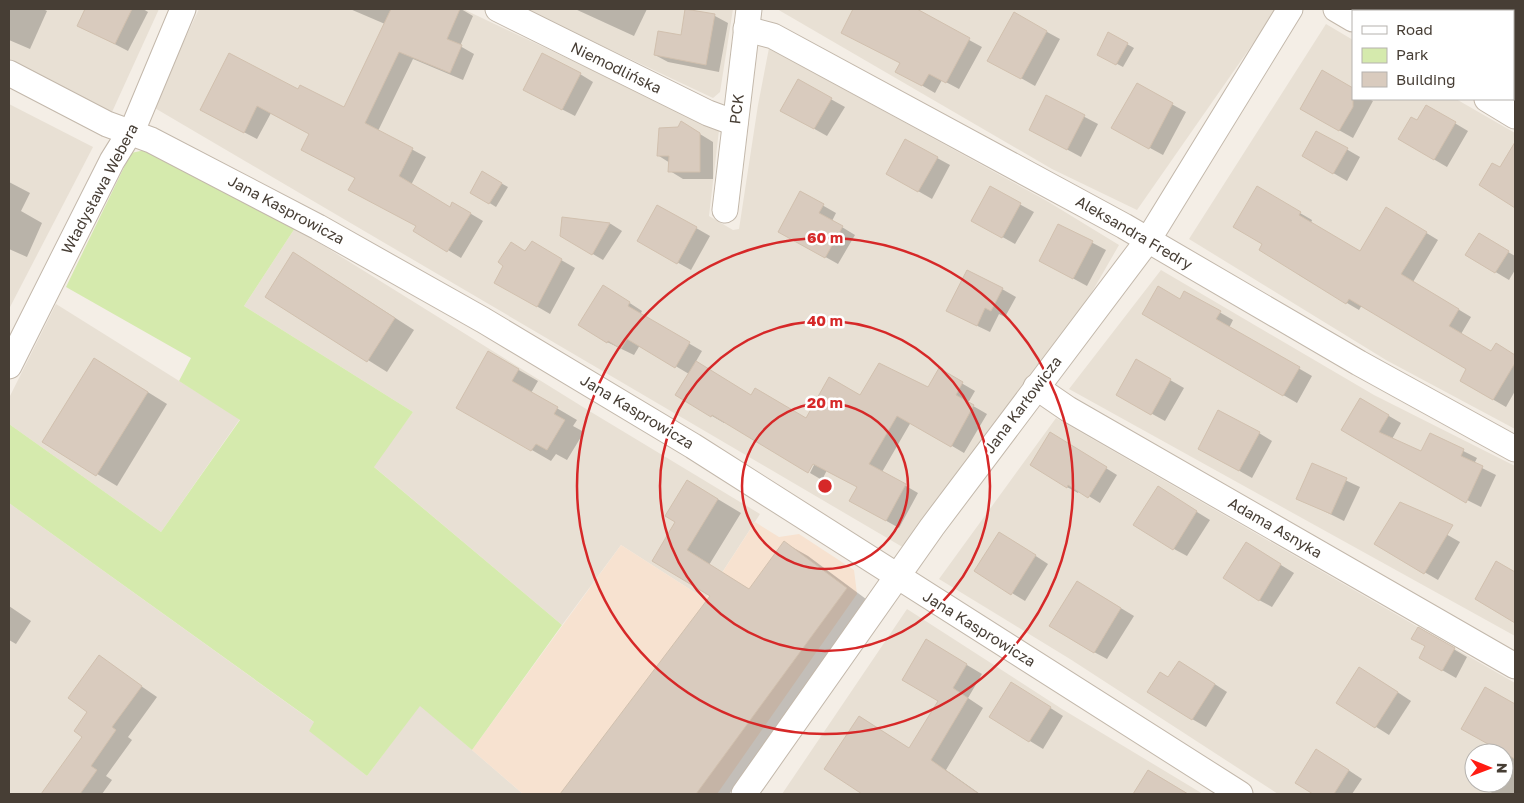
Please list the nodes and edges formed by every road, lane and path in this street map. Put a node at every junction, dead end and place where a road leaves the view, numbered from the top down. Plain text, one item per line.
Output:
1 (183, 9) edge
2 (498, 9) edge
3 (1290, 9) edge
4 (1336, 9) edge
5 (1352, 18) edge
6 (748, 19) edge
7 (9, 73) edge
8 (1489, 100) edge
9 (1515, 116) edge
10 (735, 123) junction
11 (128, 132) junction
12 (725, 210) dead end
13 (1148, 240) junction
14 (9, 366) edge
15 (1036, 387) junction
16 (1515, 450) edge
17 (896, 577) junction
18 (1515, 666) edge
19 (744, 794) edge
20 (1240, 794) edge

1 - 11 street, Władysława Webera
2 - 10 street, Niemodlińska
3 - 13 street, Jana Karłowicza
4 - 5 street
6 - 10 street, PCK
6 - 13 street, Aleksandra Fredry
7 - 11 street, Jana Kasprowicza
8 - 9 street
10 - 12 street, PCK
11 - 14 street, Władysława Webera
11 - 17 street, Jana Kasprowicza
13 - 15 street, Jana Karłowicza
13 - 16 street, Aleksandra Fredry
15 - 17 street, Jana Karłowicza
15 - 18 street, Adama Asnyka
17 - 19 street, Jana Karłowicza
17 - 20 street, Jana Kasprowicza

